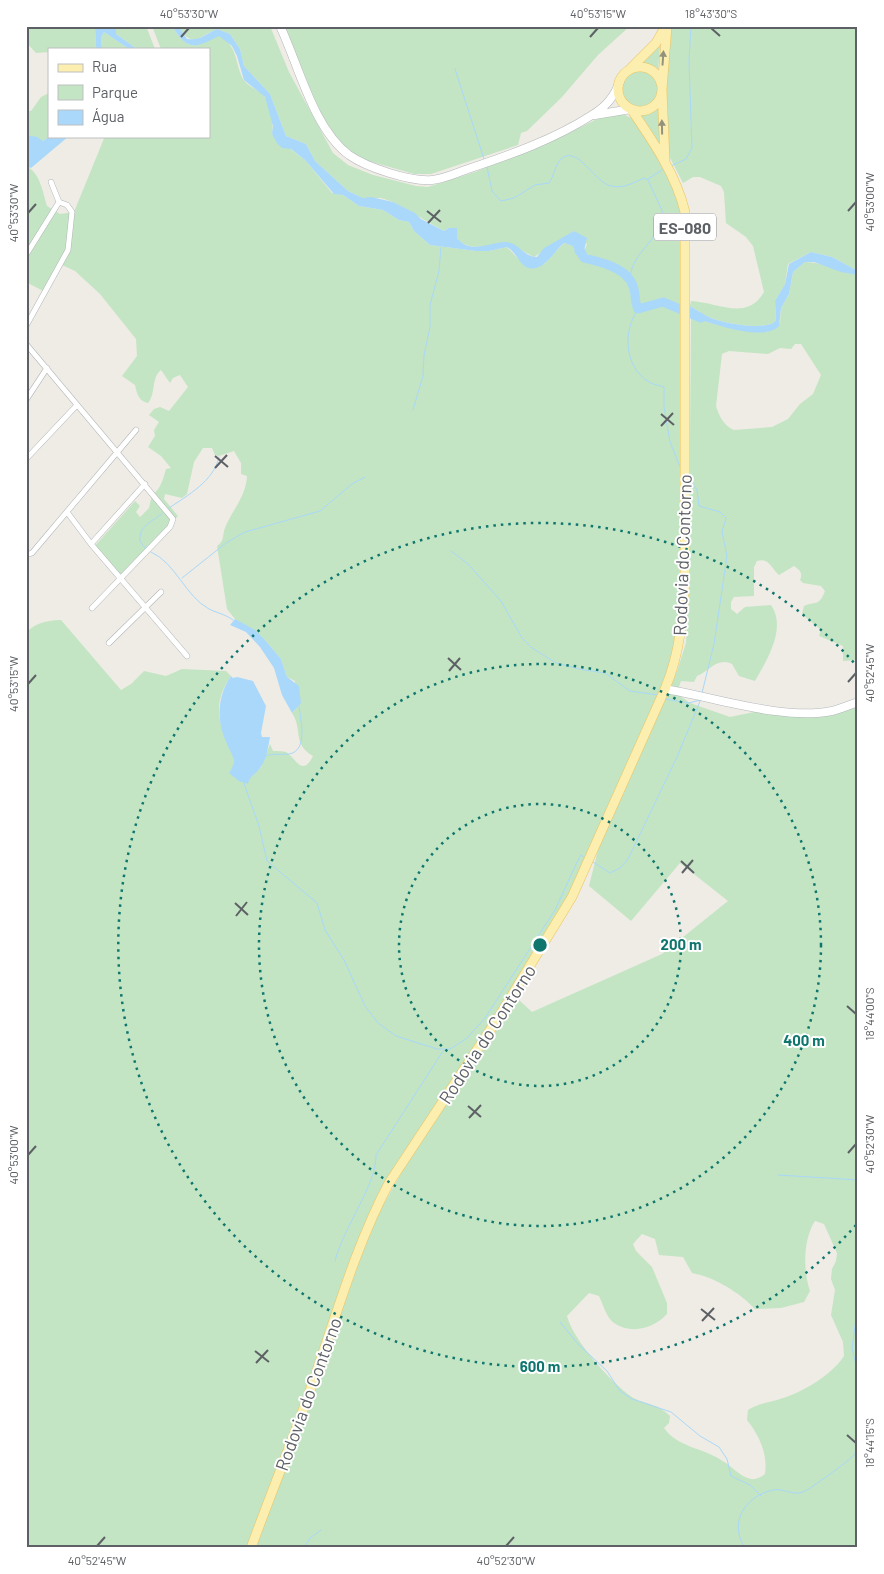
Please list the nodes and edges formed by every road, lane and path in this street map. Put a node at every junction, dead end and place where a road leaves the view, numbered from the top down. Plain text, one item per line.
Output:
1 (280, 26) edge
2 (666, 26) edge
3 (620, 81) junction
4 (662, 90) junction
5 (631, 109) junction
6 (593, 115) junction
7 (665, 163) junction
8 (51, 182) dead end
9 (59, 202) junction
10 (26, 255) edge
11 (27, 323) edge
12 (26, 344) edge
13 (47, 368) junction
14 (26, 400) edge
15 (77, 405) junction
16 (136, 430) dead end
17 (119, 453) junction
18 (26, 459) edge
19 (145, 484) junction
20 (67, 512) junction
21 (90, 544) junction
22 (27, 555) edge
23 (121, 578) junction
24 (161, 592) dead end
25 (92, 608) dead end
26 (145, 608) junction
27 (109, 643) dead end
28 (187, 656) dead end
29 (665, 689) junction
30 (858, 702) edge
31 (251, 1548) edge

1 - 6 main road
2 - 3 main road, ES-080
4 -> 2 main road, ES-080
3 - 4 main road
3 - 5 main road, ES-080
3 - 6 main road
4 - 5 main road
7 -> 4 main road, ES-080
5 - 6 main road
5 - 7 main road, ES-080
7 - 29 main road, Rodovia do Contorno / ES-080
8 - 9 street
9 - 10 street
9 - 11 street
12 - 13 street
13 - 14 street
13 - 15 street
15 - 17 street
15 - 18 street
16 - 17 street
17 - 19 street
17 - 20 street
19 - 21 street
19 - 23 street
20 - 21 street
20 - 22 street
21 - 23 street
23 - 25 street
23 - 26 street
24 - 26 street
26 - 27 street
26 - 28 street
29 - 30 main road
29 - 31 main road, Rodovia do Contorno / ES-080

